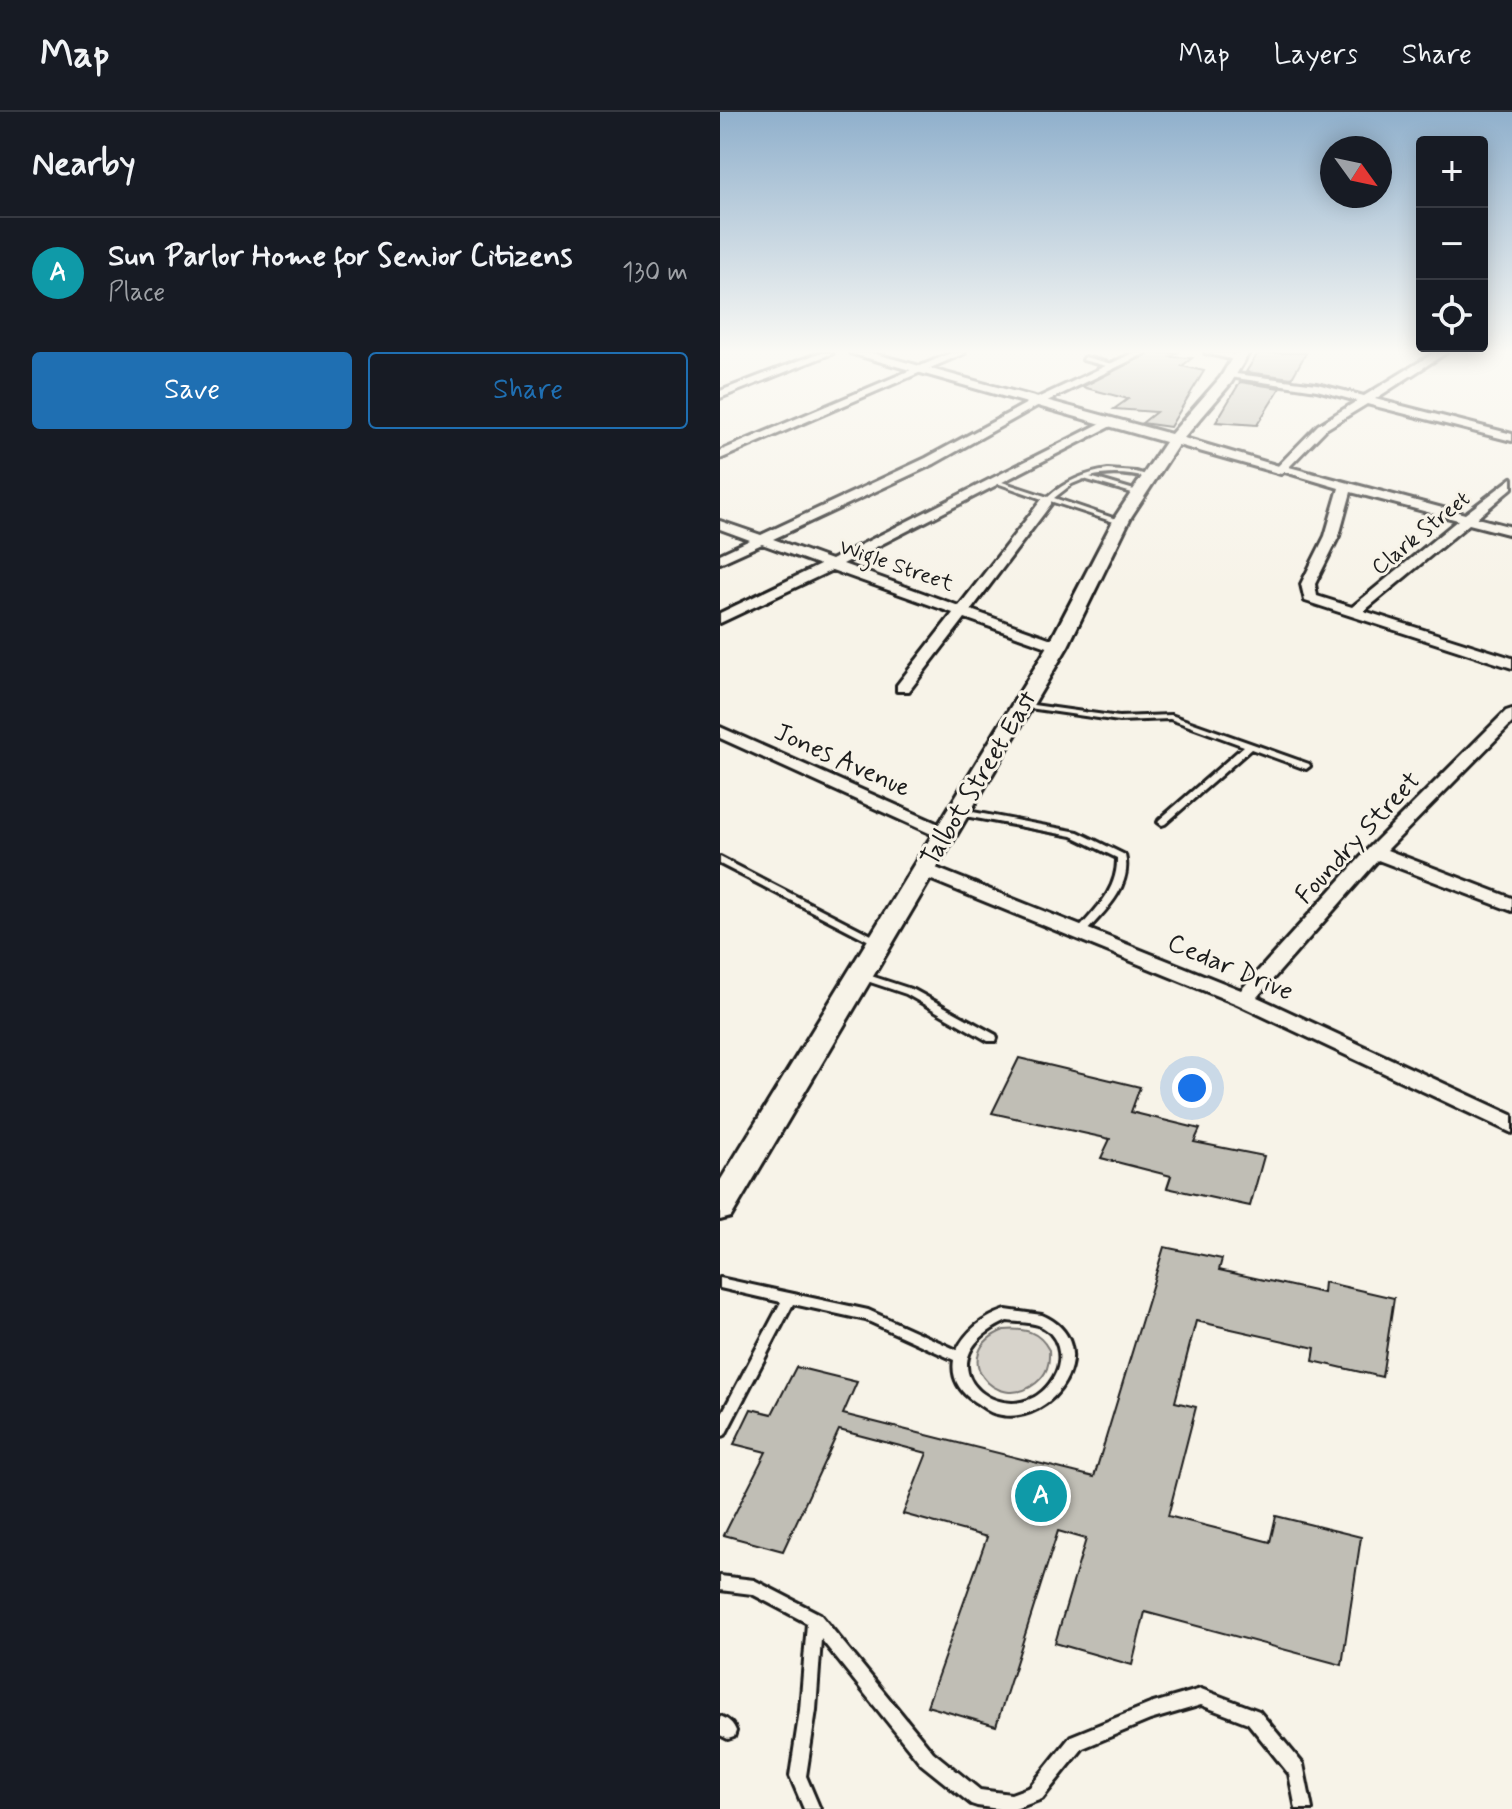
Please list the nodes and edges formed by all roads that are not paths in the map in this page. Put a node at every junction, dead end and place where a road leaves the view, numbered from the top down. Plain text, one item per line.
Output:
1 (774, 432) edge
2 (982, 432) edge
3 (1092, 432) edge
4 (1147, 432) edge
5 (1181, 432) edge
6 (1317, 432) edge
7 (1490, 432) edge
8 (1512, 438) edge
9 (1174, 440) junction
10 (720, 455) edge
11 (1281, 469) junction
12 (1084, 477) junction
13 (1150, 477) junction
14 (997, 482) junction
15 (1512, 482) edge
16 (1346, 487) junction
17 (1139, 493) junction
18 (1047, 501) junction
19 (1467, 519) junction
20 (1120, 522) junction
21 (720, 525) edge
22 (1512, 531) edge
23 (761, 540) junction
24 (720, 559) edge
25 (830, 565) junction
26 (963, 611) junction
27 (1353, 613) junction
28 (720, 619) edge
29 (1058, 646) junction
30 (1512, 663) edge
31 (903, 688) dead end
32 (1022, 705) junction
33 (1512, 714) edge
34 (720, 732) edge
35 (1250, 746) junction
36 (1306, 766) dead end
37 (950, 822) junction
38 (1162, 822) dead end
39 (1375, 852) junction
40 (720, 860) edge
41 (924, 870) junction
42 (1512, 905) edge
43 (1080, 933) junction
44 (878, 942) junction
45 (860, 975) junction
46 (1244, 999) junction
47 (992, 1038) dead end
48 (1512, 1125) edge
49 (720, 1208) edge
50 (720, 1283) edge
51 (790, 1297) junction
52 (960, 1357) junction
53 (720, 1431) edge
54 (720, 1583) edge
55 (815, 1619) junction
56 (1013, 1806) edge
57 (812, 1809) edge
58 (1304, 1809) edge

1 - 10 street
2 - 23 street
3 - 14 street
4 - 9 main road
5 - 9 main road, Talbot Street East
6 - 11 street
7 - 8 street
9 - 11 main road
9 - 13 main road, Talbot Street East
11 - 16 street
12 - 13 lane
12 - 17 lane
12 - 18 lane
13 - 17 main road, Talbot Street East
14 - 18 lane
14 - 25 street
15 - 19 street, Clark Street
16 - 19 street
16 - 27 street
17 - 20 main road, Talbot Street East
18 - 20 lane
18 - 26 street
19 - 22 street
19 - 27 street, Clark Street
20 - 29 main road, Talbot Street East
21 - 23 street, Wigle Street
23 - 24 street
23 - 25 street, Wigle Street
25 - 26 street, Wigle Street
25 - 28 street
26 - 29 street, Wigle Street
26 - 31 street
27 - 30 street
29 - 32 main road, Talbot Street East
32 - 35 lane
32 - 37 main road, Talbot Street East
33 - 39 street, Foundry Street
34 - 37 street, Jones Avenue
35 - 36 lane
35 - 38 lane
37 - 41 main road, Talbot Street East
37 - 43 lane
39 - 42 street
39 - 46 street, Foundry Street
40 - 44 lane
41 - 43 street, Cedar Drive
41 - 44 main road, Talbot Street East
43 - 46 street, Cedar Drive
44 - 45 main road, Talbot Street East
45 - 47 lane
45 - 49 main road, Talbot Street East
46 - 48 street, Cedar Drive
50 - 51 lane
51 - 52 lane
51 - 53 lane
52 - 52 lane
54 - 55 lane
55 - 56 lane
55 - 57 lane
56 - 58 lane

